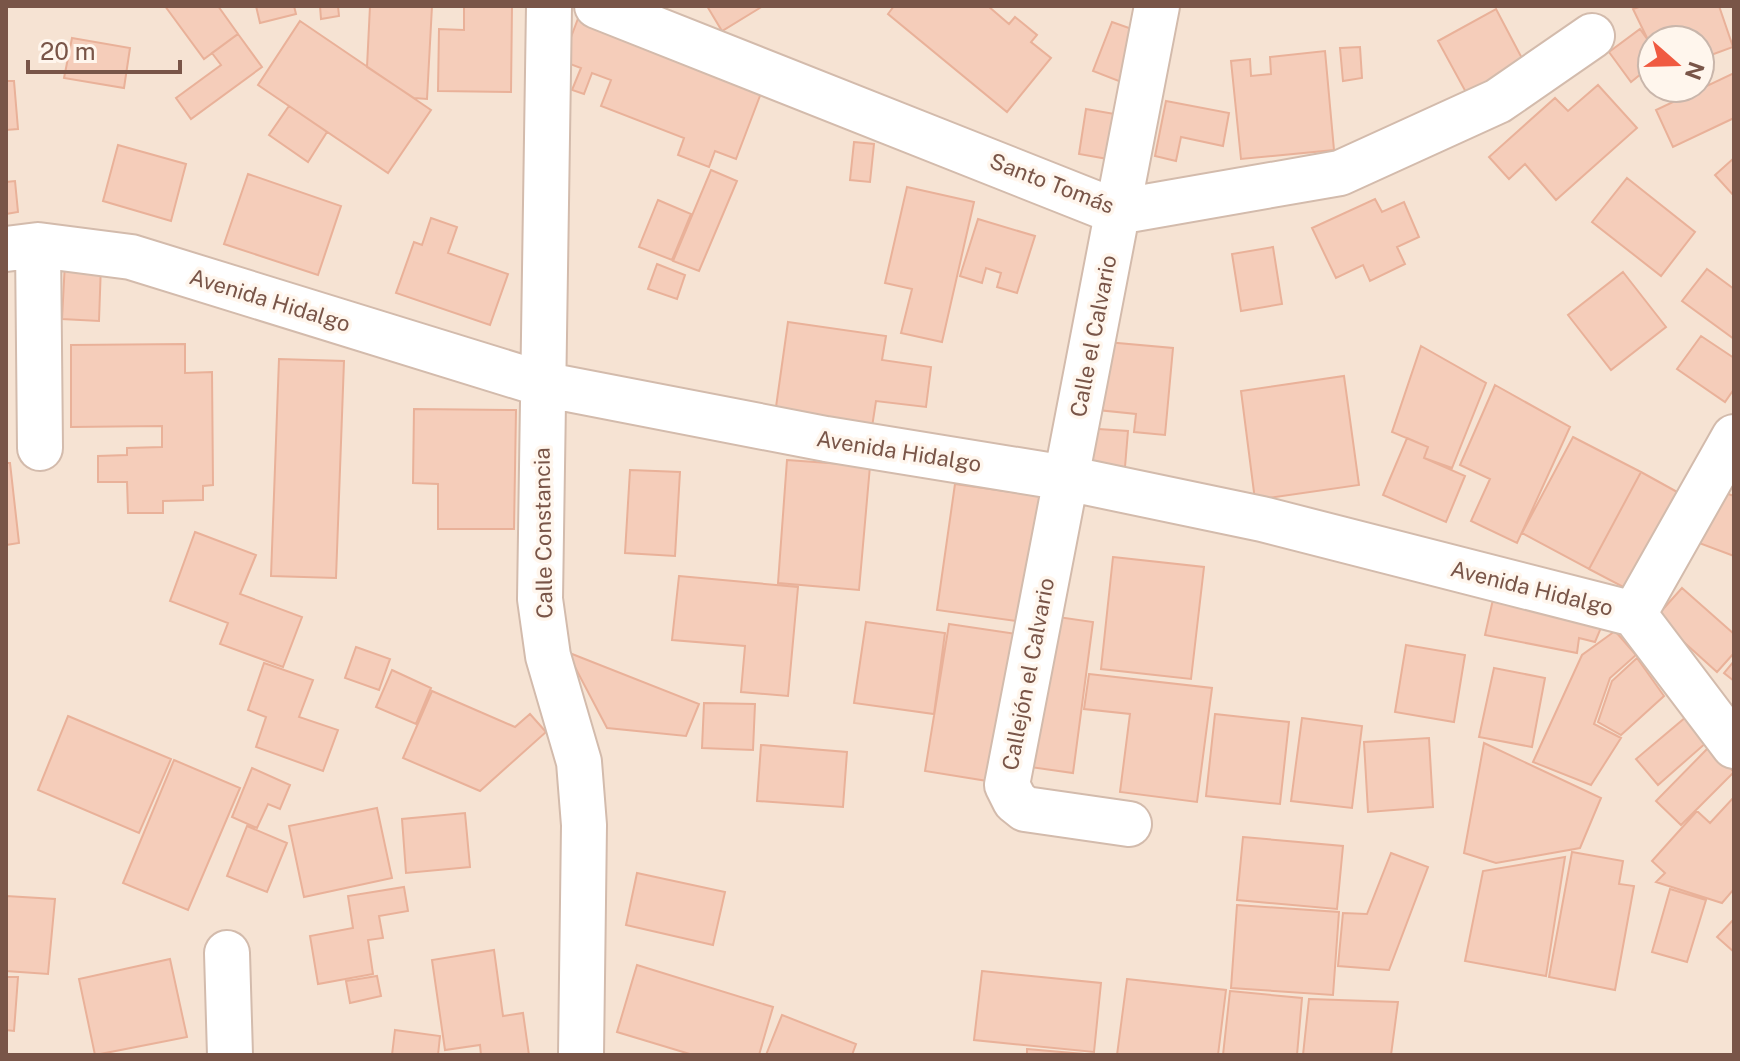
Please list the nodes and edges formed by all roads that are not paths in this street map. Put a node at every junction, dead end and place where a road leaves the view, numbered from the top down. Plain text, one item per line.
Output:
1 (549, 6) edge
2 (597, 6) edge
3 (1157, 6) edge
4 (1592, 36) dead end
5 (1117, 212) junction
6 (22, 247) edge
7 (542, 384) junction
8 (1734, 437) edge
9 (40, 448) dead end
10 (1066, 478) junction
11 (1634, 614) junction
12 (1734, 746) edge
13 (1129, 824) dead end
14 (227, 953) dead end
15 (230, 1055) edge
16 (581, 1055) edge

1 - 7 street, Calle Constancia
2 - 5 street, Santo Tomás
3 - 5 street, Calle el Calvario
4 - 5 street, Santo Tomás
5 - 10 street, Calle el Calvario
6 - 7 street, Avenida Hidalgo
6 - 9 street
7 - 10 street, Avenida Hidalgo
7 - 16 street, Calle Constancia
8 - 11 street
10 - 11 street, Avenida Hidalgo
10 - 13 street, Callejón el Calvario
11 - 12 street, Avenida Hidalgo
14 - 15 street

